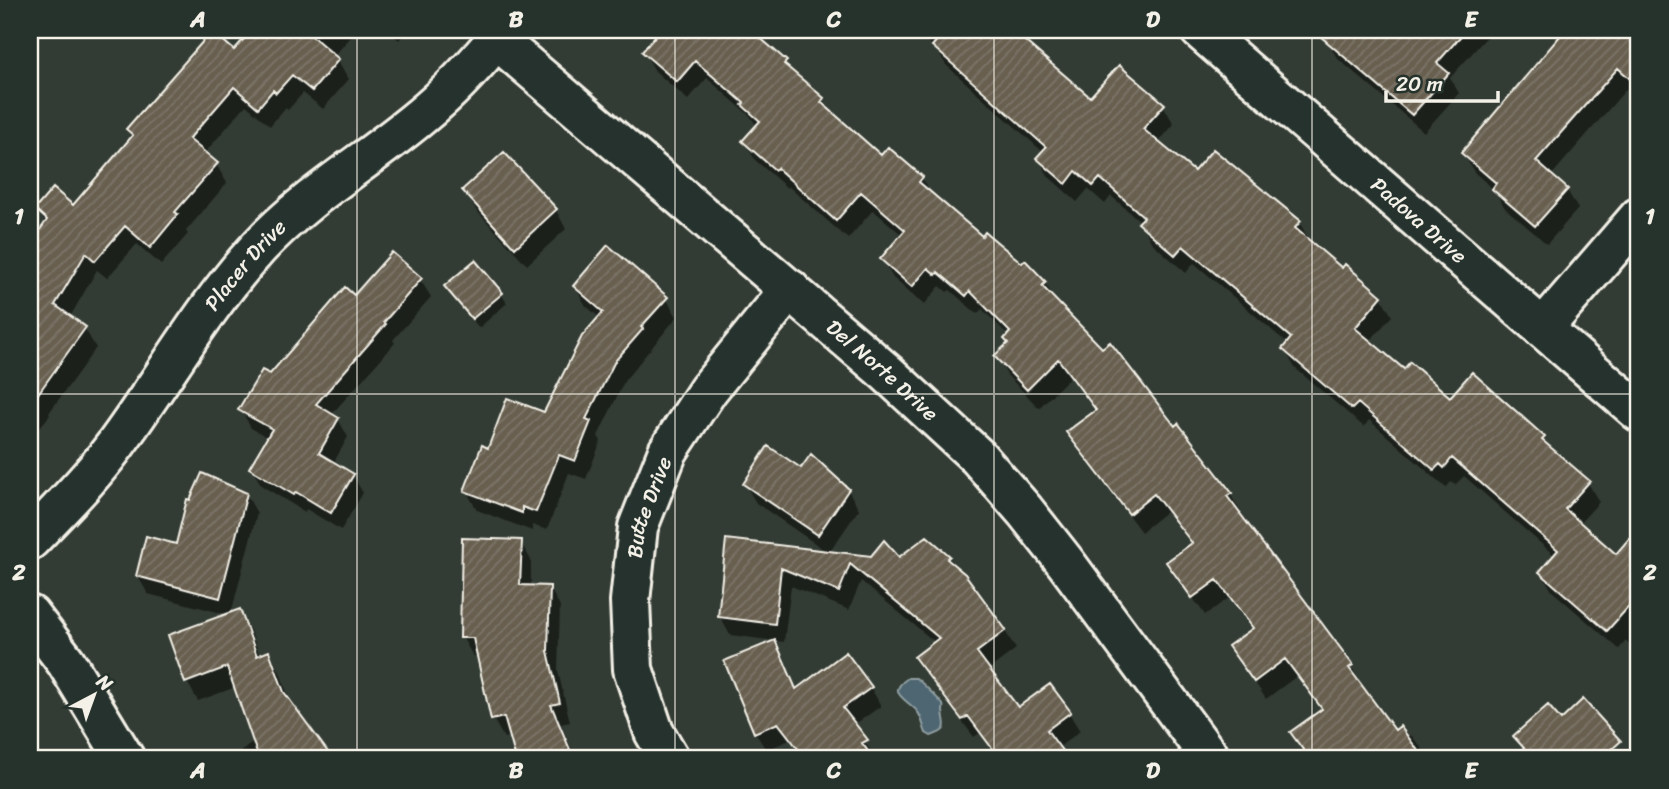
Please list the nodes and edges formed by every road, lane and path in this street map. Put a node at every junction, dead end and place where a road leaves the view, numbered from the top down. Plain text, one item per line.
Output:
1 (500, 34) edge
2 (1215, 34) edge
3 (1639, 217) edge
4 (790, 289) junction
5 (1543, 328) junction
6 (1639, 412) edge
7 (30, 540) edge
8 (30, 615) edge
9 (125, 759) edge
10 (670, 759) edge
11 (1211, 759) edge

1 - 4 street, Del Norte Drive
1 - 7 street, Placer Drive
2 - 5 street, Padova Drive
3 - 5 street
4 - 10 street, Butte Drive
4 - 11 street, Del Norte Drive
5 - 6 street, Padova Drive
8 - 9 street

